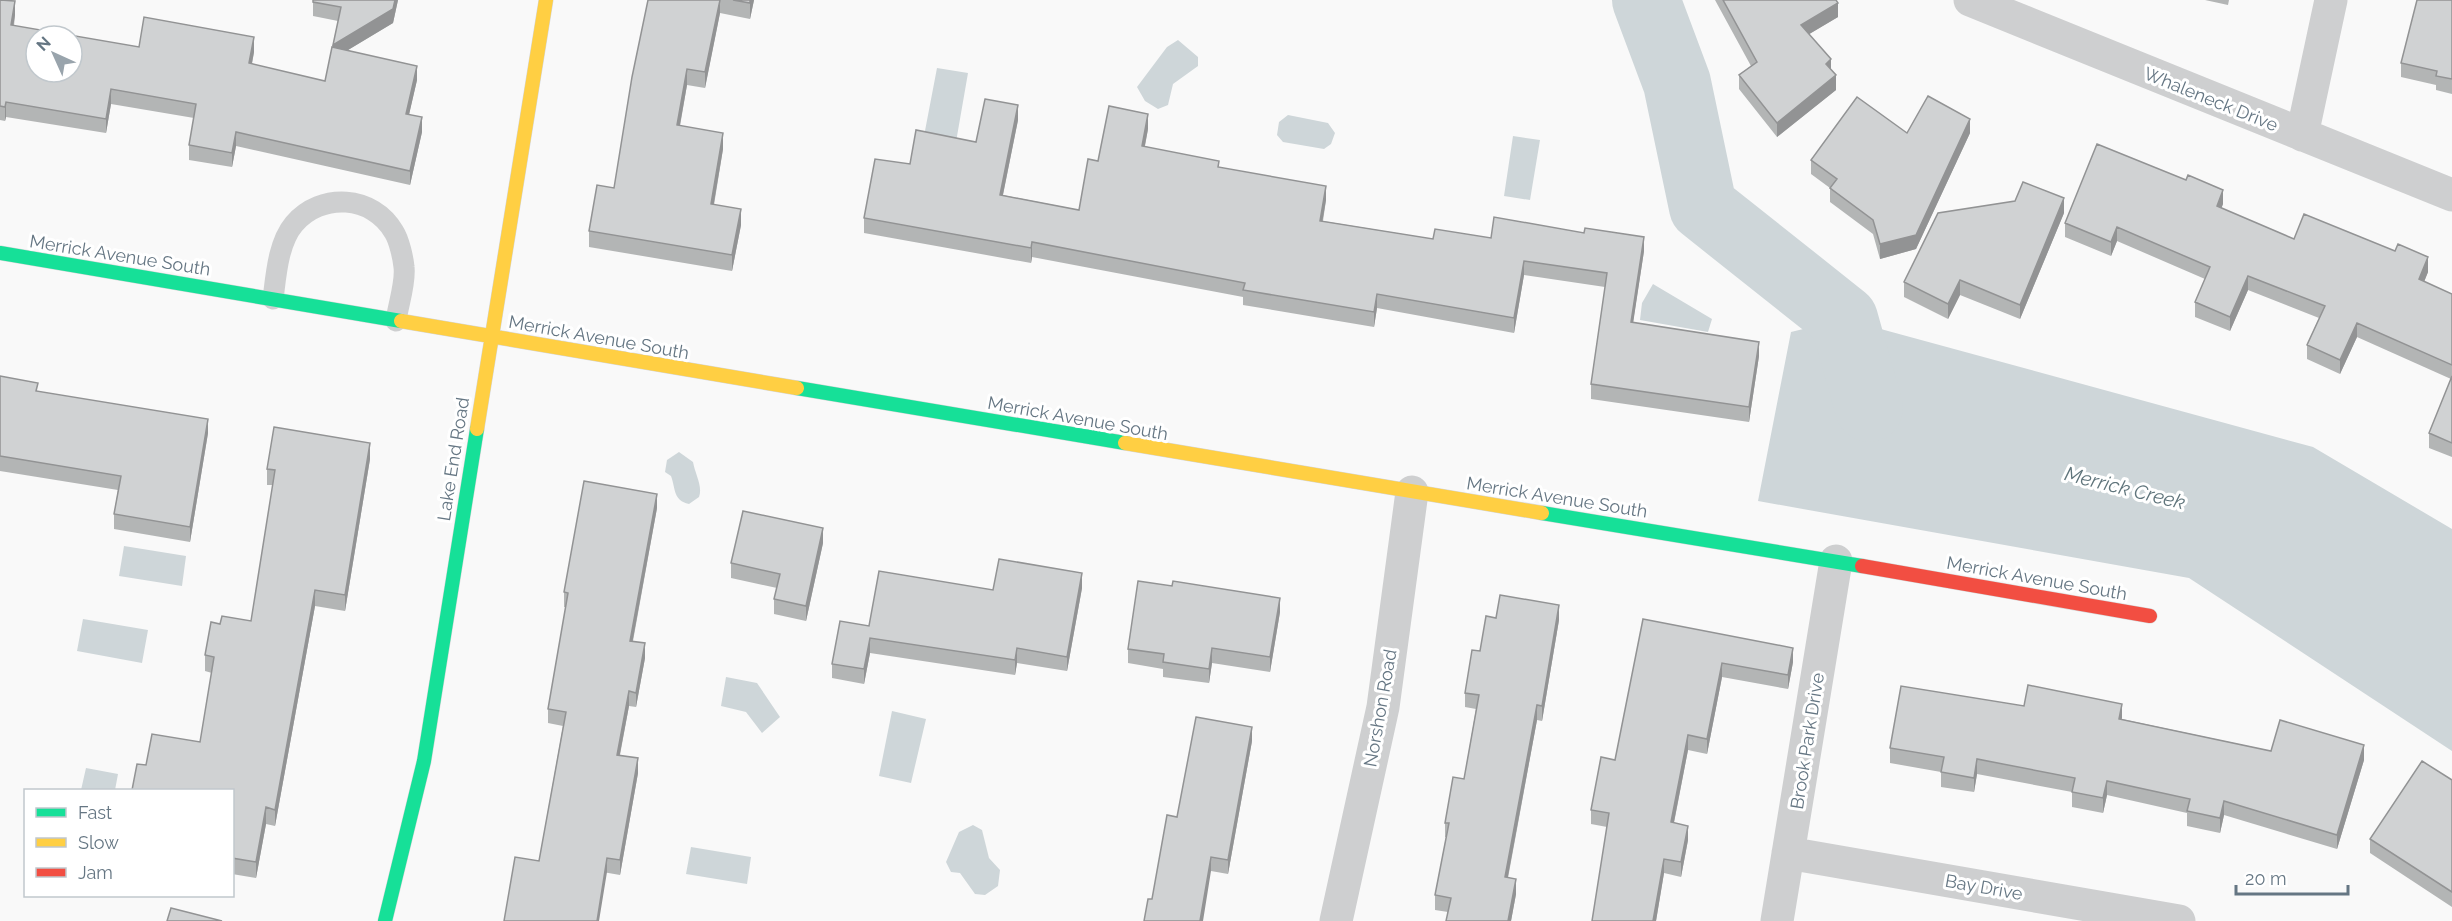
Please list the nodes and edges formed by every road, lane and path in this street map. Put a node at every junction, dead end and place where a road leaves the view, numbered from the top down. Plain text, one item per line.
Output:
1 (546, 0) edge
2 (1970, 0) edge
3 (2331, 0) edge
4 (2302, 135) junction
5 (2452, 195) edge
6 (0, 253) edge
7 (273, 298) junction
8 (396, 321) junction
9 (491, 337) junction
10 (1412, 492) junction
11 (1836, 561) junction
12 (2150, 616) dead end
13 (1788, 853) junction
14 (385, 921) edge
15 (1336, 921) edge
16 (1776, 921) edge
17 (2179, 921) edge

1 - 9 street, Lake End Road
2 - 4 street, Whaleneck Drive
3 - 4 street
4 - 5 street, Whaleneck Drive
6 - 7 street, Merrick Avenue South
7 - 8 street, Merrick Avenue South
7 - 8 lane
8 - 9 street, Merrick Avenue South
9 - 10 street, Merrick Avenue South
9 - 14 street, Lake End Road
10 - 11 street, Merrick Avenue South
10 - 15 street, Norshon Road
11 - 12 street, Merrick Avenue South
11 - 13 street, Brook Park Drive
13 - 16 street, Brook Park Drive
13 - 17 street, Bay Drive

